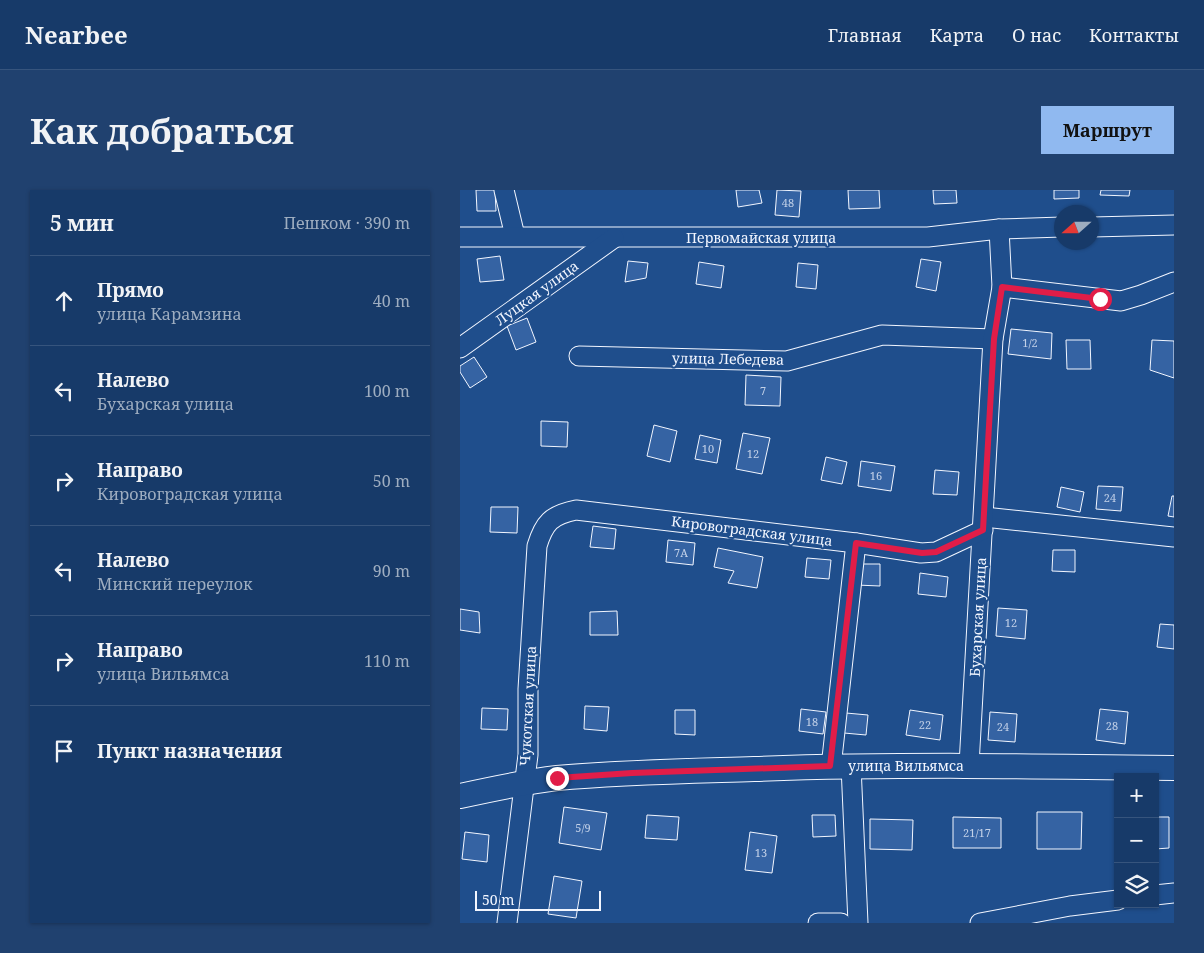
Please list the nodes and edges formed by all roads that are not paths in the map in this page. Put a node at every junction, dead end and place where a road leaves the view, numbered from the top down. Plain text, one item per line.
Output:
1 (504, 190) edge
2 (1174, 225) edge
3 (1054, 227) edge
4 (1099, 227) edge
5 (999, 229) junction
6 (515, 236) junction
7 (460, 237) edge
8 (614, 238) junction
9 (1174, 282) edge
10 (1002, 287) junction
11 (994, 339) junction
12 (460, 348) edge
13 (579, 356) dead end
14 (576, 510) joint
15 (983, 524) junction
16 (1174, 537) edge
17 (856, 543) junction
18 (969, 765) junction
19 (841, 766) junction
20 (1174, 768) edge
21 (523, 783) junction
22 (460, 796) edge
23 (1174, 893) edge
24 (1159, 895) edge
25 (1114, 900) edge
26 (506, 923) edge
27 (818, 923) edge
28 (841, 923) edge
29 (858, 923) edge
30 (980, 923) edge

1 - 6 street
2 - 4 street
3 - 5 street, Первомайская улица
5 - 8 street, Первомайская улица
5 - 10 street, Бухарская улица
6 - 7 street, Первомайская улица
6 - 8 street, Первомайская улица
8 - 12 street, Луцкая улица
9 - 10 street
10 - 11 street, Бухарская улица
11 - 13 street, улица Лебедева
11 - 15 street, Бухарская улица
14 - 17 street, Кировоградская улица
14 - 21 street, Чукотская улица
15 - 16 street
15 - 17 street, Кировоградская улица
15 - 18 street, Бухарская улица
17 - 19 street
18 - 19 main road, улица Вильямса
18 - 20 main road, улица Вильямса
19 - 21 main road, улица Вильямса
19 - 29 street
21 - 22 main road, улица Вильямса
21 - 26 street, Чукотская улица
23 - 24 street
25 - 30 street
27 - 28 street

